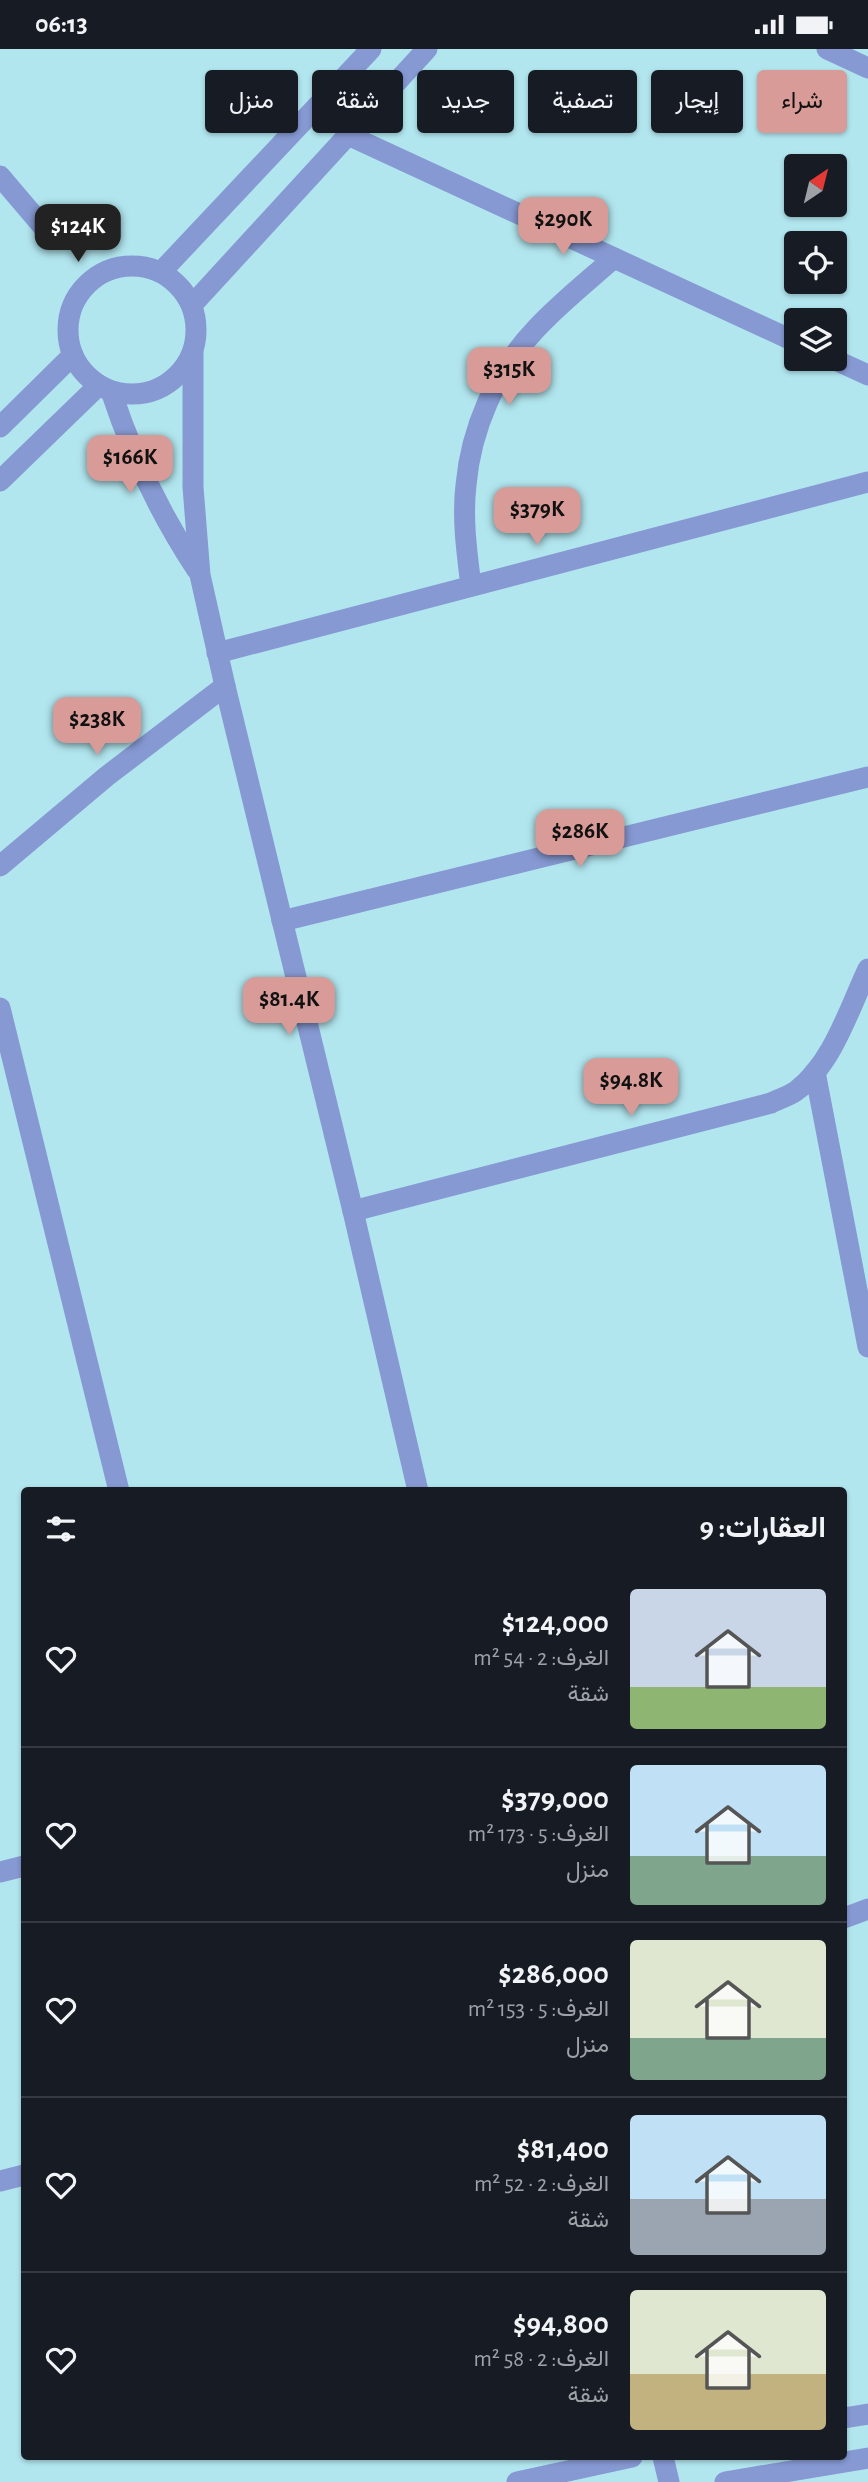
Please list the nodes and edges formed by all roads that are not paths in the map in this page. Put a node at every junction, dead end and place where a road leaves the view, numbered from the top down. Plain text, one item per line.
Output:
1 (371, 49) edge
2 (427, 49) edge
3 (827, 49) edge
4 (868, 68) edge
5 (348, 135) junction
6 (0, 176) edge
7 (51, 236) dead end
8 (614, 258) junction
9 (161, 272) junction
10 (192, 305) junction
11 (784, 336) edge
12 (193, 352) junction
13 (73, 355) junction
14 (847, 365) edge
15 (868, 375) edge
16 (105, 388) junction
17 (0, 427) edge
18 (0, 481) edge
19 (868, 482) edge
20 (200, 575) junction
21 (471, 586) junction
22 (217, 653) junction
23 (225, 686) junction
24 (868, 777) edge
25 (0, 866) edge
26 (282, 921) junction
27 (868, 969) edge
28 (0, 1008) edge
29 (815, 1072) junction
30 (354, 1211) junction
31 (868, 1347) edge
32 (118, 1487) edge
33 (417, 1487) edge
34 (21, 1867) edge
35 (0, 1872) edge
36 (868, 1909) edge
37 (847, 1917) edge
38 (21, 2176) edge
39 (0, 2181) edge
40 (868, 2414) edge
41 (847, 2418) edge
42 (868, 2458) edge
43 (618, 2460) edge
44 (664, 2460) edge
45 (517, 2482) edge
46 (668, 2482) edge
47 (725, 2482) edge

1 - 9 street
2 - 5 street
3 - 4 street
5 - 8 street
5 - 10 street
6 - 7 street
8 - 11 street
8 - 21 street
9 - 10 street
9 - 13 street
10 - 12 street
12 - 16 street
12 - 20 street
13 - 16 street
13 - 17 street
14 - 15 street
16 - 18 street
16 - 20 street
19 - 21 street
20 - 22 street
21 - 22 street
22 - 23 street
23 - 25 street
23 - 26 street
24 - 26 street
26 - 30 street
27 - 29 street
28 - 32 street
29 - 30 street
29 - 31 street
30 - 33 street
34 - 35 street
36 - 37 street
38 - 39 street
40 - 41 street
42 - 47 street
43 - 45 street
44 - 46 street

